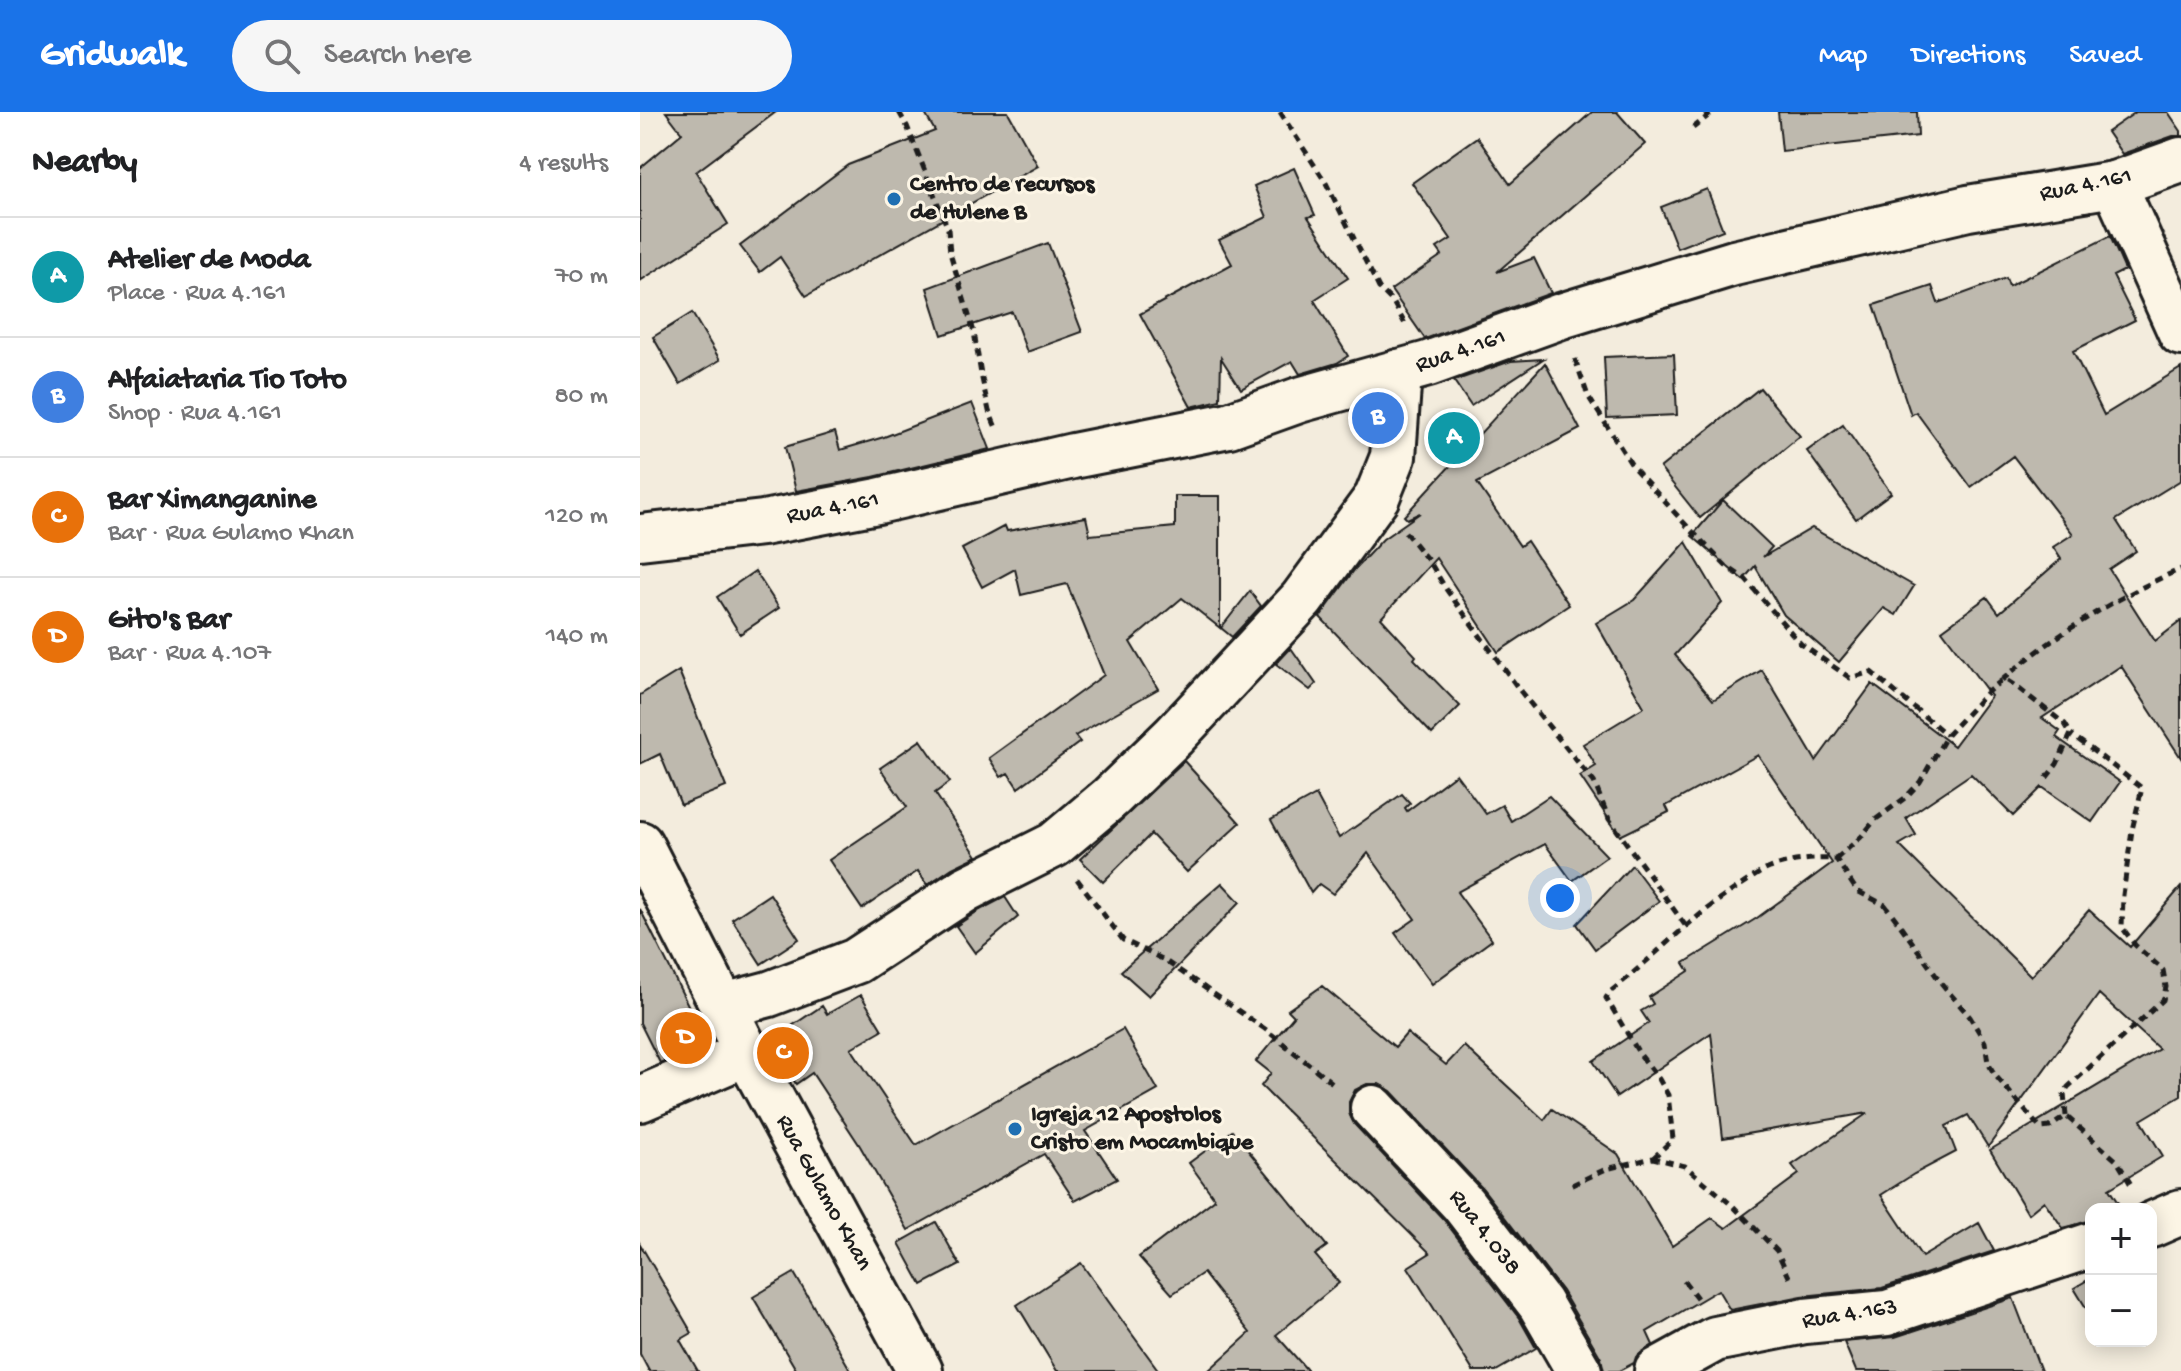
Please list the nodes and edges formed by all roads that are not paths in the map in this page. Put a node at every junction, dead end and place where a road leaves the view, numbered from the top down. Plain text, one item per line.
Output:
1 (2181, 160) edge
2 (2114, 184) junction
3 (2181, 333) edge
4 (1413, 368) junction
5 (640, 537) edge
6 (640, 844) edge
7 (724, 1006) junction
8 (747, 1053) junction
9 (640, 1099) edge
10 (1373, 1108) road end
11 (2085, 1247) edge
12 (920, 1371) edge
13 (1579, 1371) edge
14 (1657, 1371) edge

1 - 2 street, Rua 4.161
2 - 3 street
2 - 4 street, Rua 4.161
4 - 5 street, Rua 4.161
4 - 7 street
6 - 7 street, Rua Gulamo Khan
7 - 8 street, Rua Gulamo Khan
8 - 9 street
8 - 12 street, Rua Gulamo Khan
10 - 13 street, Rua 4.038
11 - 14 street, Rua 4.163

